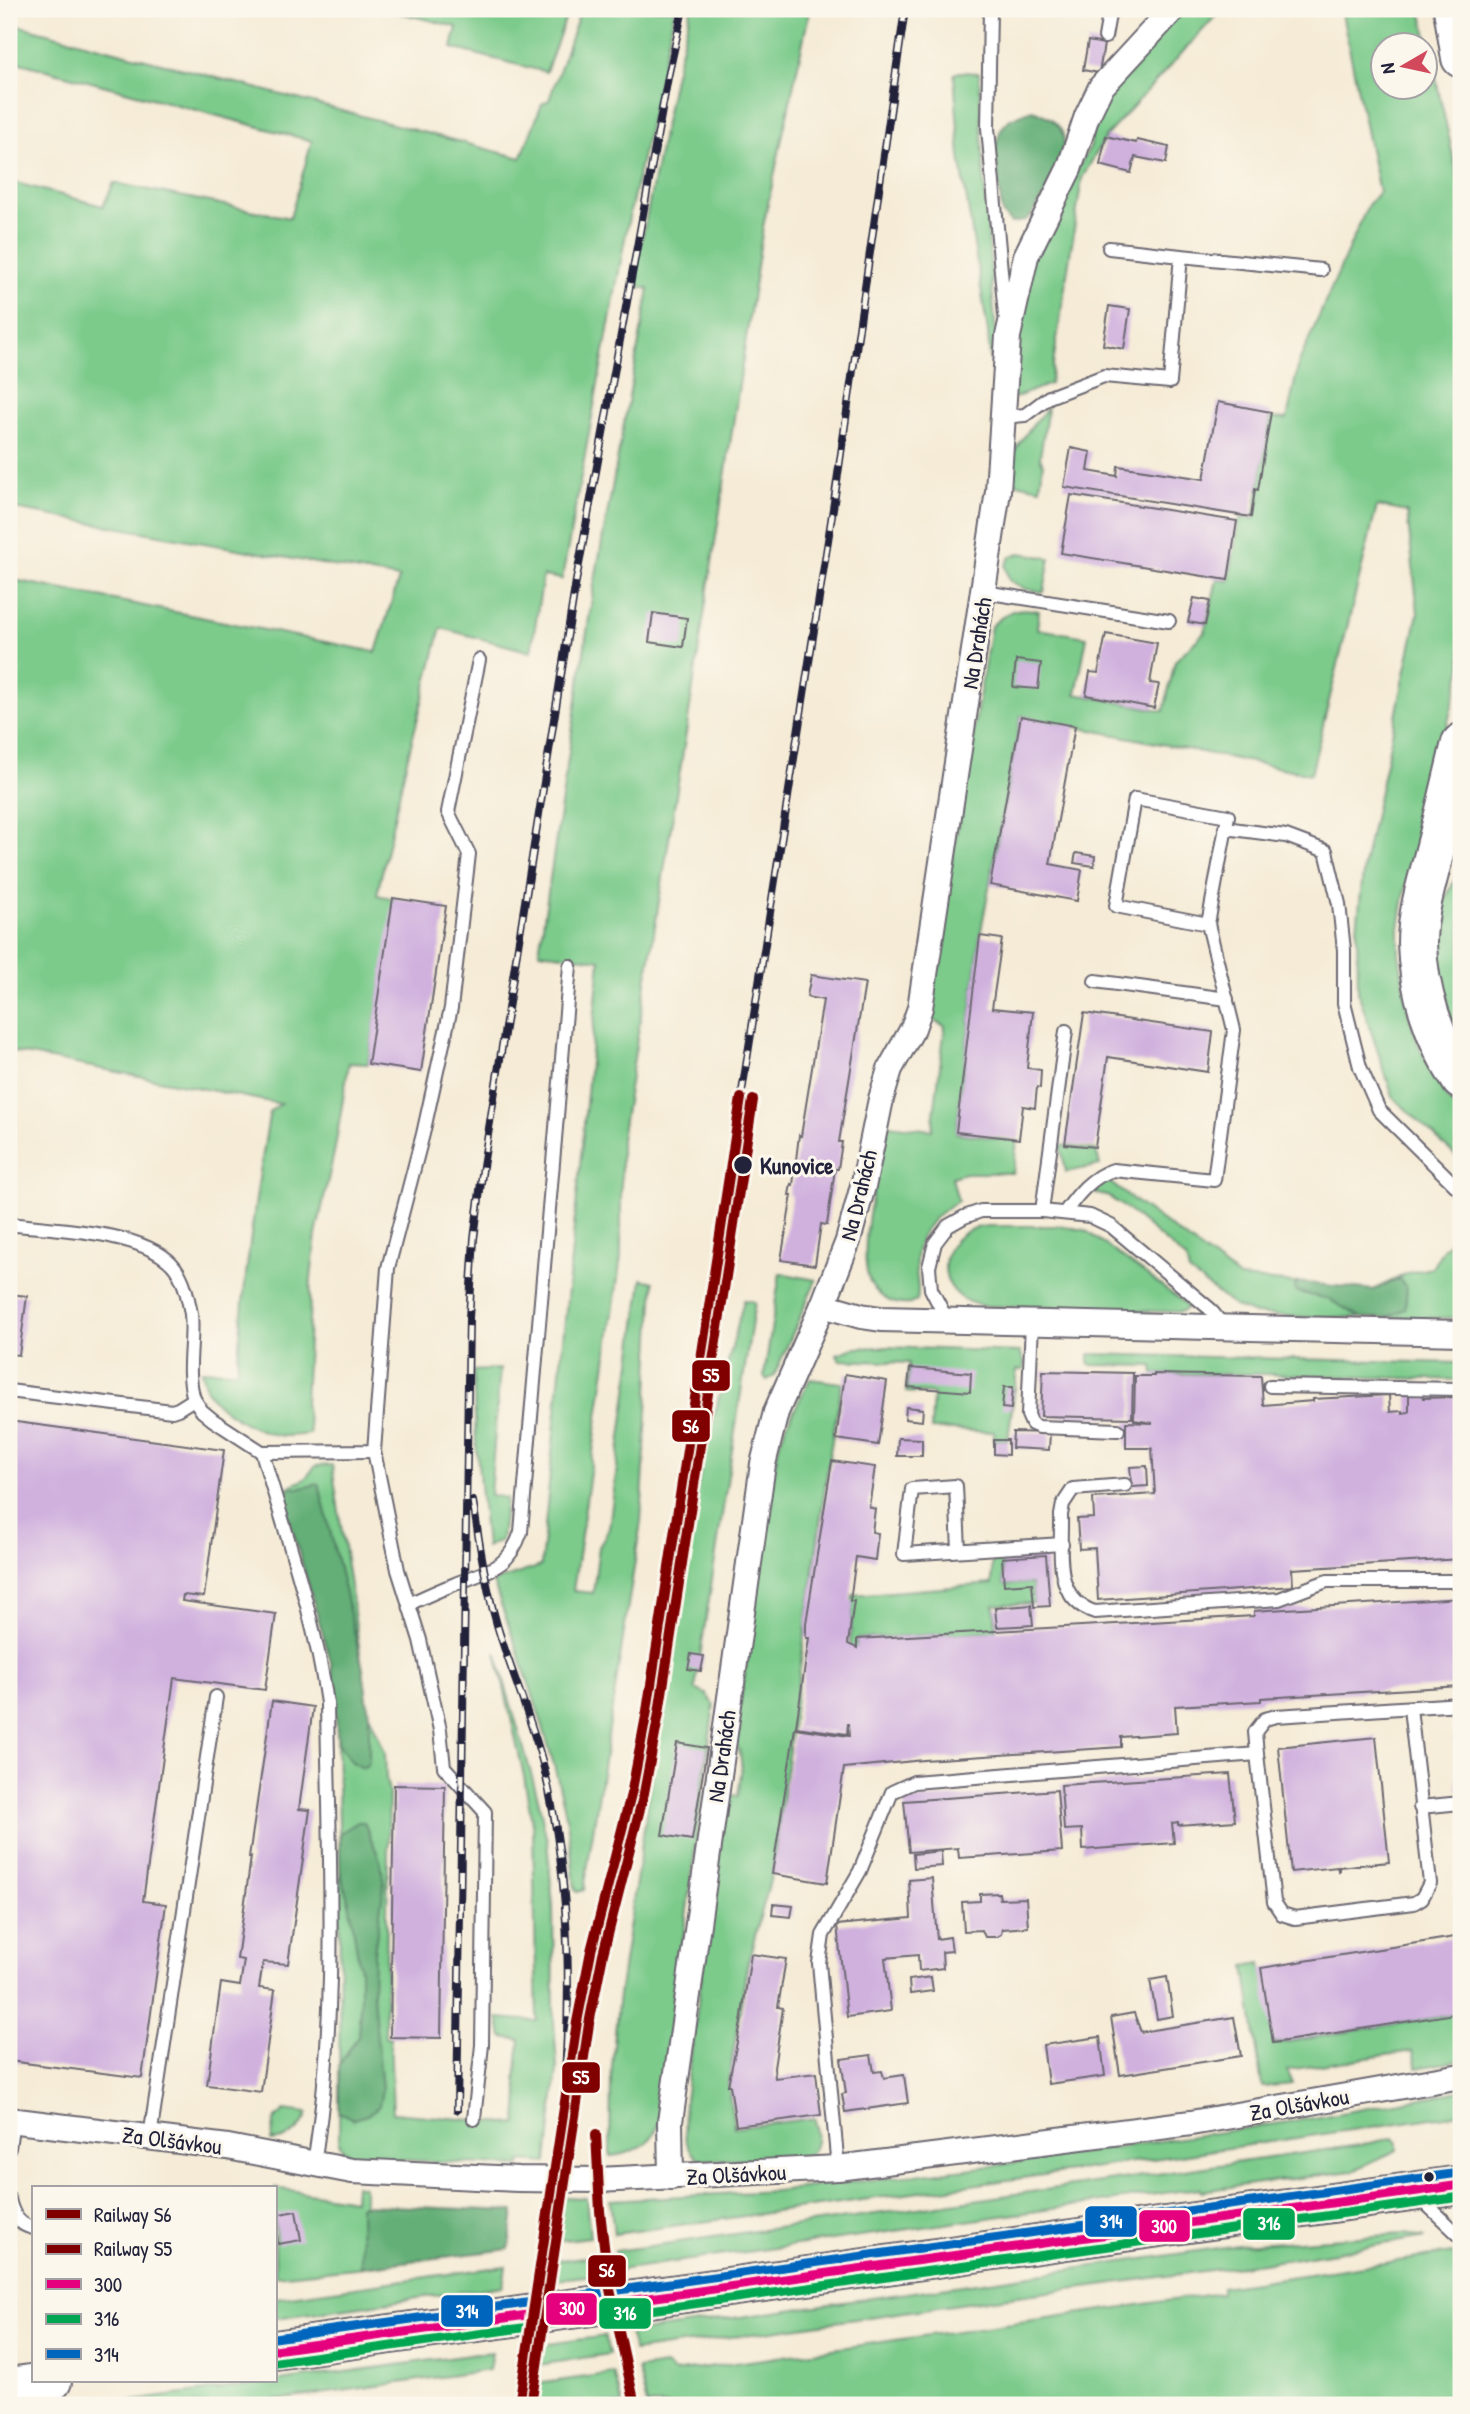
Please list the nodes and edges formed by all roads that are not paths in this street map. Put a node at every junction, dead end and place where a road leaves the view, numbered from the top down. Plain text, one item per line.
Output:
1 (990, 9) edge
2 (1110, 9) edge
3 (1173, 9) edge
4 (1455, 9) edge
5 (1461, 22) edge
6 (1105, 37) dead end
7 (1461, 58) edge
8 (1108, 248) dead end
9 (1181, 256) junction
10 (1321, 270) dead end
11 (1008, 336) junction
12 (1003, 416) junction
13 (984, 592) junction
14 (1170, 621) dead end
15 (479, 660) dead end
16 (1461, 743) edge
17 (1225, 828) junction
18 (1461, 843) edge
19 (1423, 898) junction
20 (1208, 924) junction
21 (570, 967) dead end
22 (1095, 981) dead end
23 (1227, 999) junction
24 (1066, 1031) dead end
25 (1461, 1080) edge
26 (1461, 1191) edge
27 (1042, 1211) junction
28 (1065, 1212) junction
29 (9, 1224) edge
30 (823, 1305) junction
31 (947, 1320) junction
32 (1032, 1323) junction
33 (1224, 1327) junction
34 (1461, 1334) edge
35 (1270, 1386) dead end
36 (1461, 1389) edge
37 (9, 1391) edge
38 (194, 1399) junction
39 (1118, 1430) dead end
40 (374, 1451) junction
41 (262, 1452) junction
42 (1125, 1485) dead end
43 (1062, 1544) junction
44 (959, 1550) junction
45 (1461, 1581) edge
46 (409, 1604) junction
47 (216, 1697) dead end
48 (1461, 1704) edge
49 (1409, 1708) junction
50 (1257, 1754) junction
51 (1461, 1802) edge
52 (1420, 1807) junction
53 (1461, 2076) edge
54 (474, 2119) dead end
55 (11, 2120) edge
56 (150, 2137) junction
57 (9, 2148) edge
58 (314, 2163) junction
59 (838, 2168) junction
60 (671, 2177) junction
61 (1461, 2185) edge
62 (1414, 2192) junction
63 (9, 2199) edge
64 (32, 2228) edge
65 (1461, 2236) edge
66 (276, 2350) edge
67 (45, 2382) edge
68 (9, 2387) edge

1 - 11 lane
2 - 6 lane
3 - 11 street, Na Drahách
4 - 5 main road
4 - 7 main road
8 - 9 lane
9 - 10 lane
9 - 12 lane
11 - 12 street, Na Drahách
12 - 13 street, Na Drahách
13 - 14 lane
13 - 30 street, Na Drahách
15 - 40 lane
16 - 19 main road
17 - 20 lane
17 - 20 lane
17 - 26 lane
18 - 19 main road
19 - 25 main road
20 - 23 lane
21 - 46 lane
22 - 23 lane
23 - 28 lane
24 - 27 lane
27 - 28 lane
27 - 31 lane
28 - 33 lane
29 - 38 lane
30 - 31 street
30 - 60 street, Na Drahách
31 - 32 street
32 - 33 street
32 - 39 lane
33 - 34 street
35 - 36 lane
37 - 38 lane
38 - 41 lane
40 - 41 lane
40 - 46 lane
41 - 58 lane
42 - 43 lane
43 - 44 lane
43 - 45 lane
44 - 44 lane
46 - 54 lane
47 - 56 lane
48 - 49 lane
49 - 50 lane
49 - 52 lane
50 - 52 lane
50 - 59 lane
51 - 52 lane
53 - 59 street, Za Olšávkou
55 - 56 street, Za Olšávkou
55 - 57 lane
56 - 58 street, Za Olšávkou
58 - 60 street, Za Olšávkou
59 - 60 street, Za Olšávkou
61 - 62 main road
62 - 65 lane
62 - 66 main road
63 - 64 lane
67 - 68 main road

